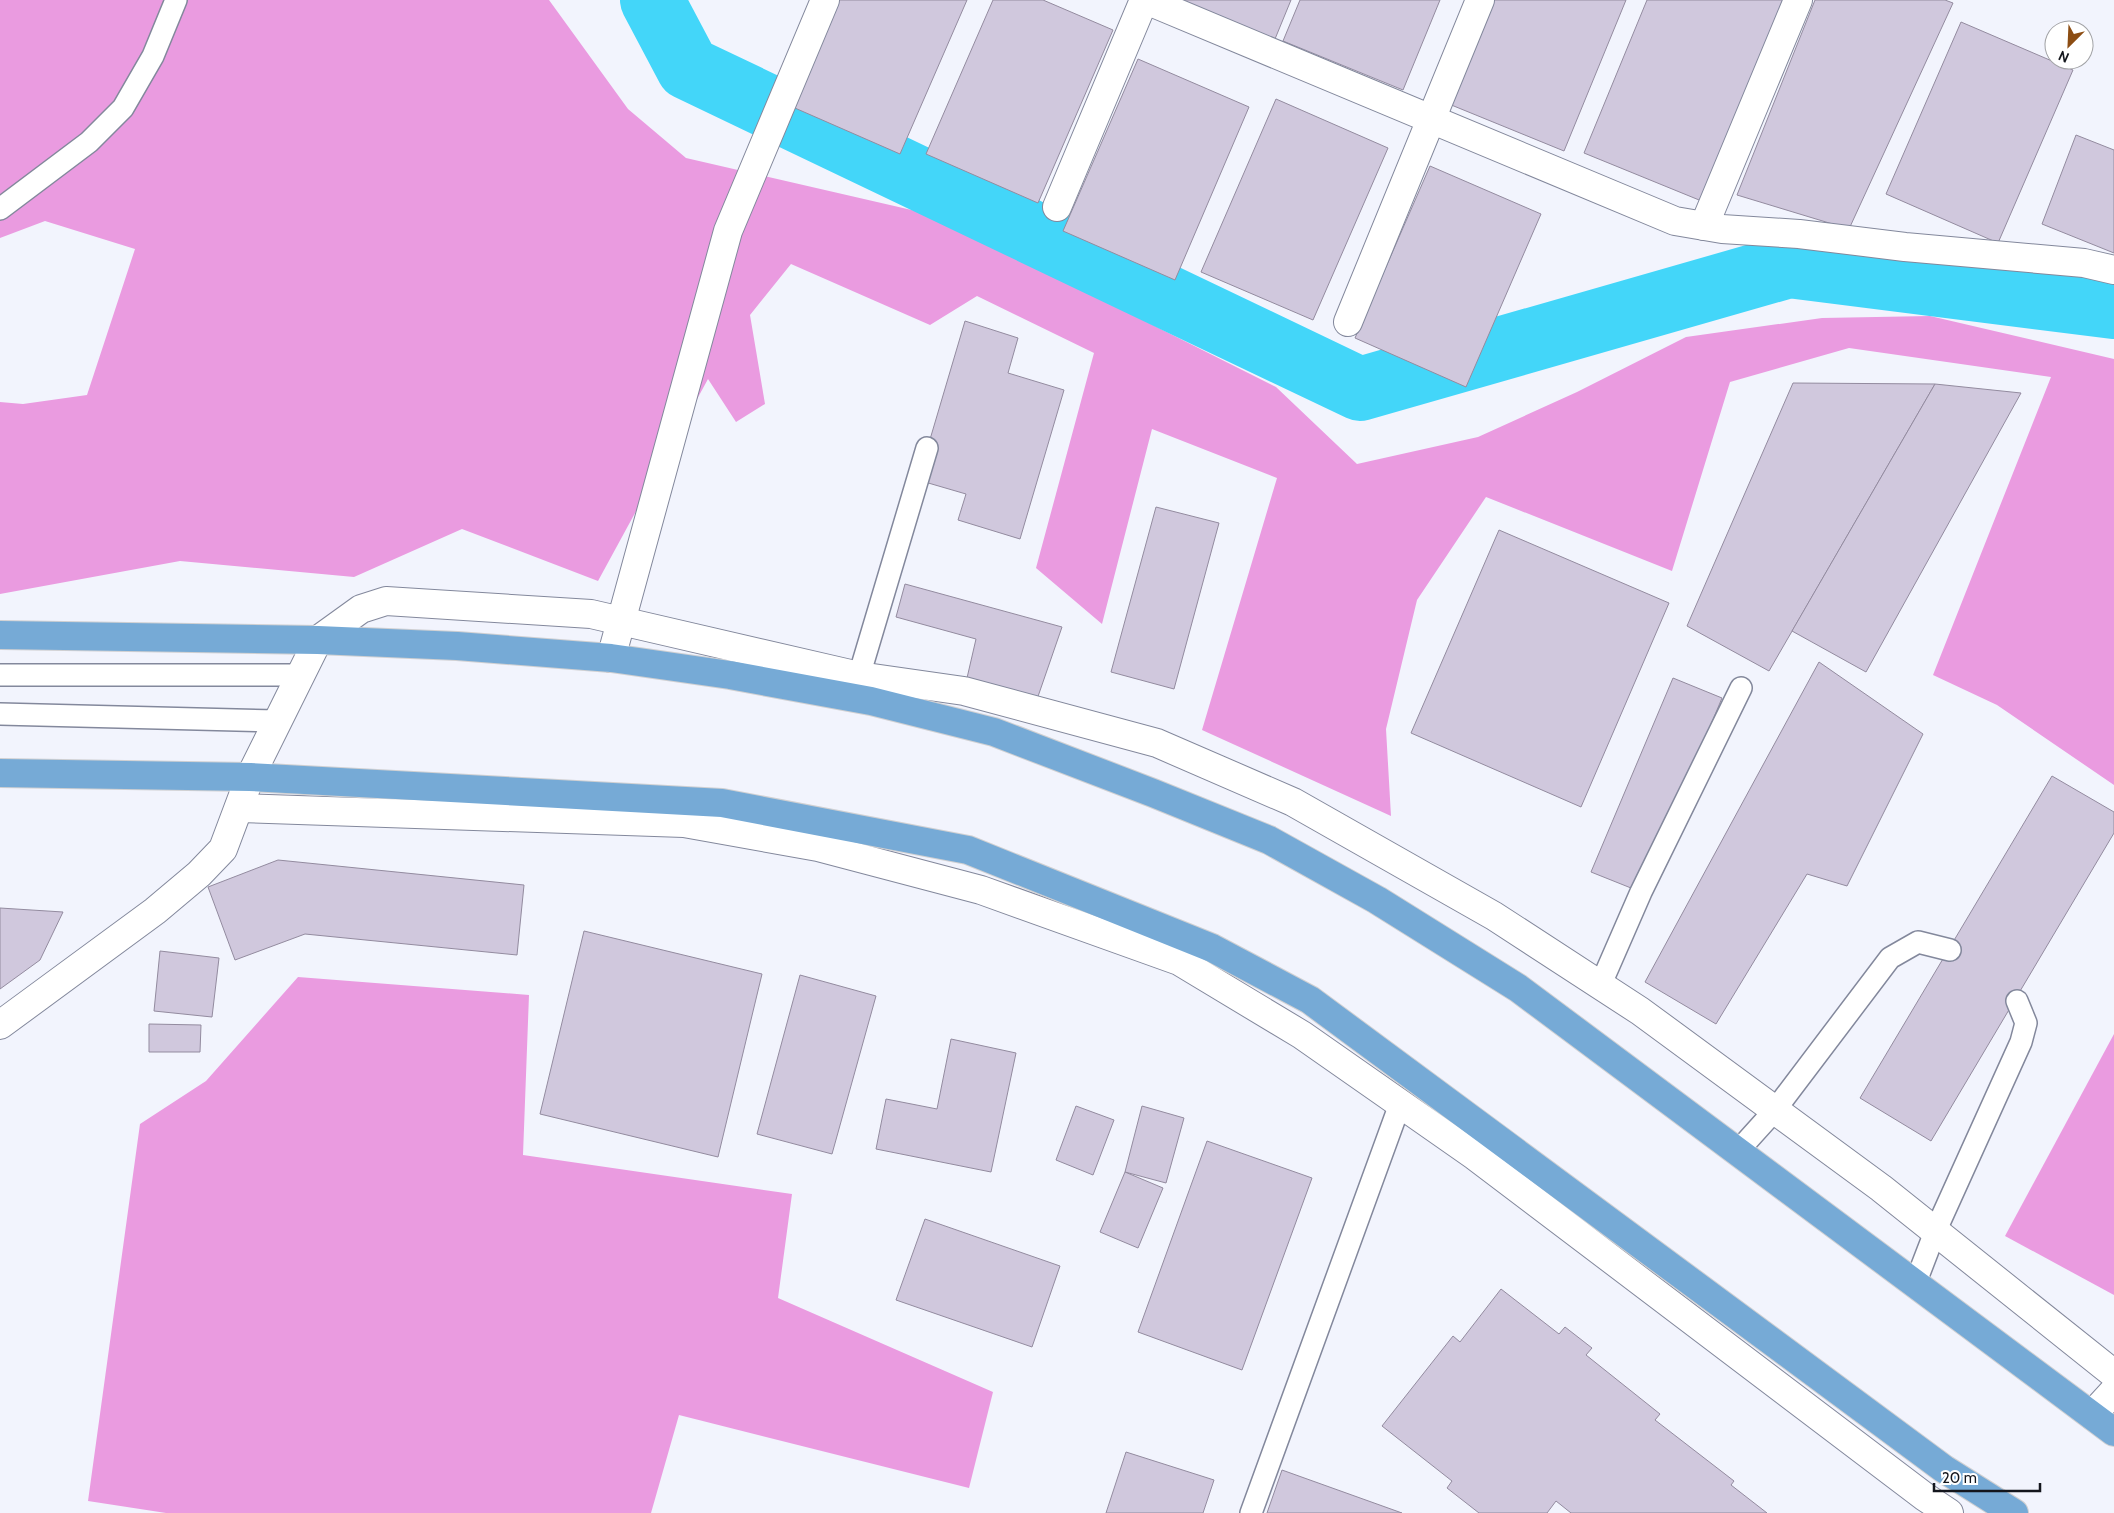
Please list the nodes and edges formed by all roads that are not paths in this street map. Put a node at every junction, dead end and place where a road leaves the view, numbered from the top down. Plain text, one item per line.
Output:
1 (176, 0) edge
2 (825, 0) edge
3 (1145, 0) edge
4 (1480, 0) edge
5 (1798, 0) edge
6 (1431, 120) junction
7 (1057, 207) dead end
8 (0, 209) edge
9 (1704, 226) junction
10 (2114, 270) edge
11 (1348, 322) dead end
12 (927, 448) dead end
13 (622, 621) junction
14 (0, 635) edge
15 (318, 640) junction
16 (611, 658) junction
17 (0, 674) edge
18 (301, 675) junction
19 (859, 676) junction
20 (1740, 688) dead end
21 (0, 714) edge
22 (277, 721) junction
23 (0, 773) edge
24 (250, 778) junction
25 (239, 808) junction
26 (1950, 950) dead end
27 (1600, 986) junction
28 (2016, 1001) dead end
29 (0, 1025) edge
30 (1400, 1104) junction
31 (1775, 1110) junction
32 (1738, 1151) junction
33 (1935, 1232) junction
34 (1915, 1284) junction
35 (2114, 1374) edge
36 (2114, 1390) edge
37 (2092, 1416) junction
38 (2114, 1432) edge
39 (1944, 1469) junction
40 (1919, 1505) edge
41 (1251, 1513) edge
42 (1949, 1513) edge
43 (2014, 1513) edge

1 - 8 lane
2 - 13 street
3 - 6 street
3 - 7 street
4 - 6 street
5 - 9 street
6 - 9 street
6 - 11 street
9 - 10 street
12 - 19 lane
13 - 15 street
13 - 16 street
13 - 19 street
14 - 15 highway
15 - 16 highway
15 - 18 street
16 - 32 highway
17 - 18 lane
18 - 22 street
19 - 27 street
20 - 27 lane
21 - 22 lane
22 - 24 street
23 - 24 highway
24 - 25 street
24 - 39 highway
25 - 29 street
25 - 30 street
26 - 31 lane
27 - 31 street
28 - 33 lane
30 - 40 street
30 - 41 lane
31 - 32 lane
31 - 33 street
32 - 34 highway
33 - 34 lane
33 - 35 street
34 - 37 highway
36 - 37 street
37 - 38 highway
39 - 40 street
39 - 43 highway
40 - 42 street

